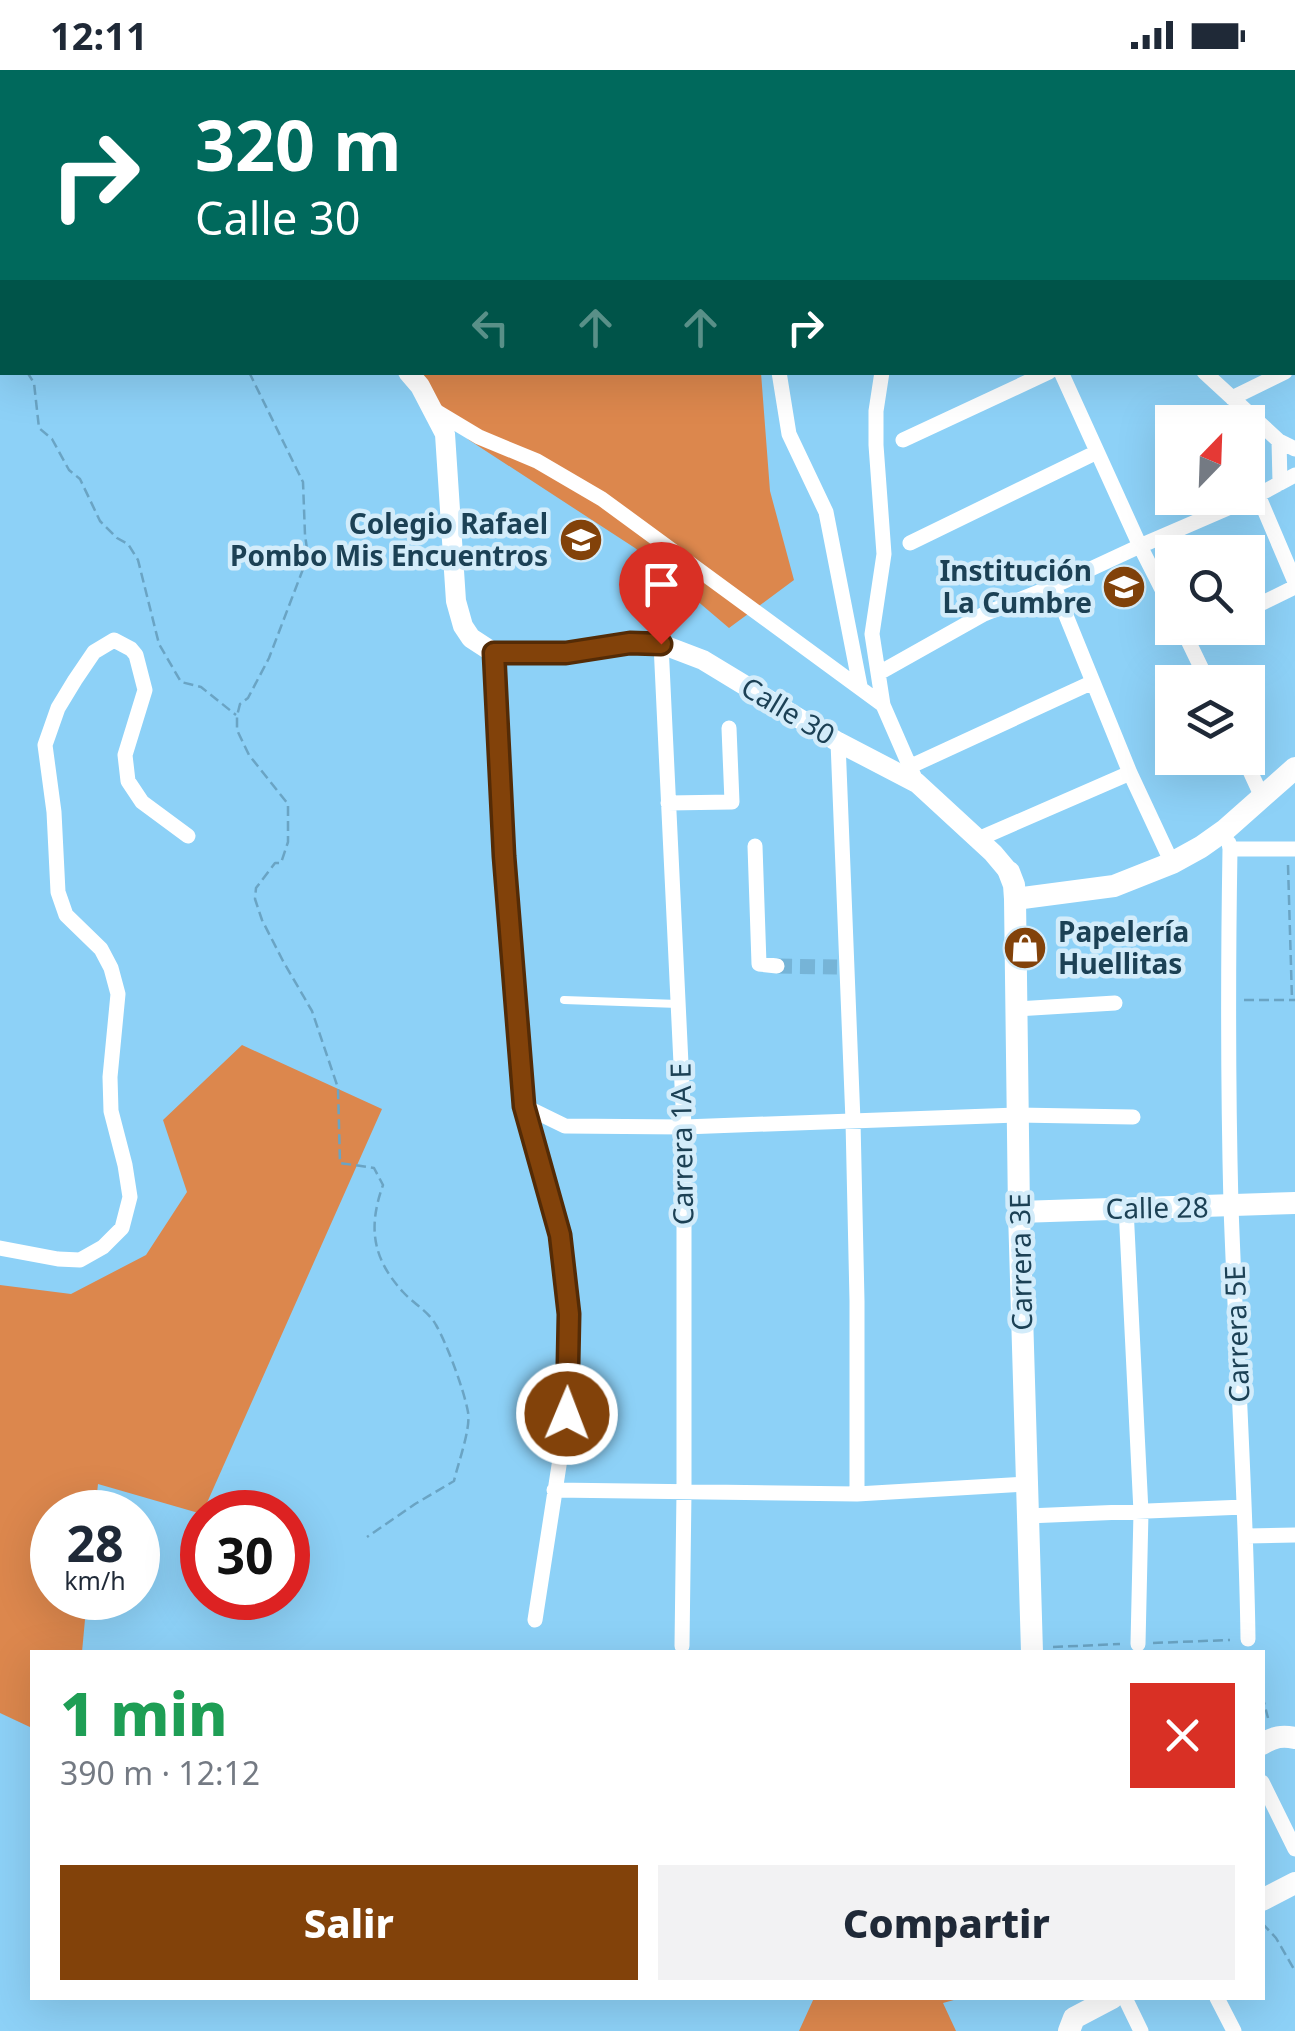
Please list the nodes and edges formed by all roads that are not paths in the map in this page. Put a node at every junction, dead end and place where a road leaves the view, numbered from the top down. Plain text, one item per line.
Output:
1 (780, 375) edge
2 (882, 375) edge
3 (1043, 375) edge
4 (1061, 375) edge
5 (1207, 375) edge
6 (1279, 375) edge
7 (414, 377) edge
8 (1232, 398) junction
9 (430, 408) junction
10 (902, 440) dead end
11 (1279, 441) junction
12 (1295, 449) edge
13 (1097, 452) junction
14 (1295, 475) edge
15 (1280, 483) junction
16 (1265, 492) edge
17 (1265, 513) edge
18 (1213, 515) edge
19 (910, 543) dead end
20 (1140, 546) junction
21 (1155, 576) edge
22 (1295, 584) edge
23 (1054, 586) junction
24 (1265, 601) edge
25 (661, 644) junction
26 (494, 653) junction
27 (880, 676) junction
28 (1093, 682) junction
29 (861, 689) junction
30 (883, 705) junction
31 (729, 728) dead end
32 (838, 742) junction
33 (1295, 768) edge
34 (1130, 773) junction
35 (913, 775) junction
36 (1252, 775) edge
37 (1262, 797) junction
38 (668, 804) junction
39 (188, 836) dead end
40 (1228, 839) junction
41 (976, 840) junction
42 (755, 846) dead end
43 (1292, 849) edge
44 (1172, 863) junction
45 (1009, 872) junction
46 (1047, 893) junction
47 (1016, 898) junction
48 (778, 966) dead end
49 (564, 1000) dead end
50 (1115, 1003) dead end
51 (678, 1004) junction
52 (1016, 1009) junction
53 (524, 1106) junction
54 (1018, 1116) junction
55 (1133, 1117) dead end
56 (854, 1122) junction
57 (684, 1127) junction
58 (1295, 1203) edge
59 (1232, 1206) junction
60 (1126, 1208) junction
61 (1019, 1212) junction
62 (0, 1248) edge
63 (1026, 1484) junction
64 (554, 1490) junction
65 (684, 1492) junction
66 (857, 1494) junction
67 (1244, 1507) junction
68 (1141, 1512) junction
69 (1026, 1516) junction
70 (1295, 1534) edge
71 (1246, 1536) junction
72 (535, 1620) dead end
73 (1248, 1639) dead end
74 (1138, 1644) dead end
75 (682, 1646) dead end
76 (1032, 1650) edge
77 (1265, 1788) edge
78 (1295, 1849) edge
79 (1295, 1883) edge
80 (1265, 1898) edge
81 (1108, 2000) edge
82 (1126, 2000) edge
83 (1218, 2000) edge
84 (1068, 2031) edge
85 (1141, 2031) edge
86 (1234, 2031) edge

1 - 29 street
2 - 27 street
3 - 10 street
4 - 13 street
5 - 8 street
6 - 8 street
7 - 9 street
8 - 11 street
9 - 26 street
9 - 29 street
11 - 12 street
11 - 15 street
13 - 19 street
13 - 20 street
14 - 15 street
15 - 16 street
17 - 22 street
18 - 20 street
20 - 21 street
20 - 23 street
22 - 24 street
23 - 27 street
23 - 28 street
25 - 26 street, Calle 30
25 - 32 street, Calle 30
25 - 38 street, Carrera 1A E
26 - 53 street
27 - 29 street
27 - 30 street
28 - 34 street
28 - 35 street
29 - 30 street
30 - 35 street
31 - 38 street
32 - 35 street, Calle 30
32 - 56 street
33 - 37 main road
34 - 41 street
34 - 44 street
35 - 41 street, Calle 30
36 - 37 street
37 - 40 main road
38 - 51 street, Carrera 1A E
39 - 62 street
40 - 43 street
40 - 44 main road
40 - 59 street, Carrera 5E
41 - 45 street, Calle 30
42 - 48 street
44 - 46 main road
45 - 46 main road, Calle 30
45 - 47 main road, Carrera 3E
46 - 47 main road
47 - 52 main road, Carrera 3E
49 - 51 lane
50 - 52 street
51 - 57 street, Carrera 1A E
52 - 54 main road, Carrera 3E
53 - 57 street
53 - 64 street
54 - 55 street
54 - 56 street
54 - 61 main road, Carrera 3E
56 - 57 street
56 - 66 street
57 - 65 street, Carrera 1A E
58 - 59 main road, Calle 28
59 - 60 main road, Calle 28
59 - 67 street, Carrera 5E
60 - 61 main road, Calle 28
60 - 68 street
61 - 63 main road, Carrera 3E
63 - 66 street
63 - 69 main road, Carrera 3E
64 - 65 street
64 - 72 street
65 - 66 street
65 - 75 street, Carrera 1A E
67 - 68 street
67 - 71 street, Carrera 5E
68 - 69 street
68 - 74 street
69 - 76 main road, Carrera 3E
70 - 71 street
71 - 73 street, Carrera 5E
77 - 78 street
79 - 80 main road
81 - 84 main road
82 - 85 street
83 - 86 street

